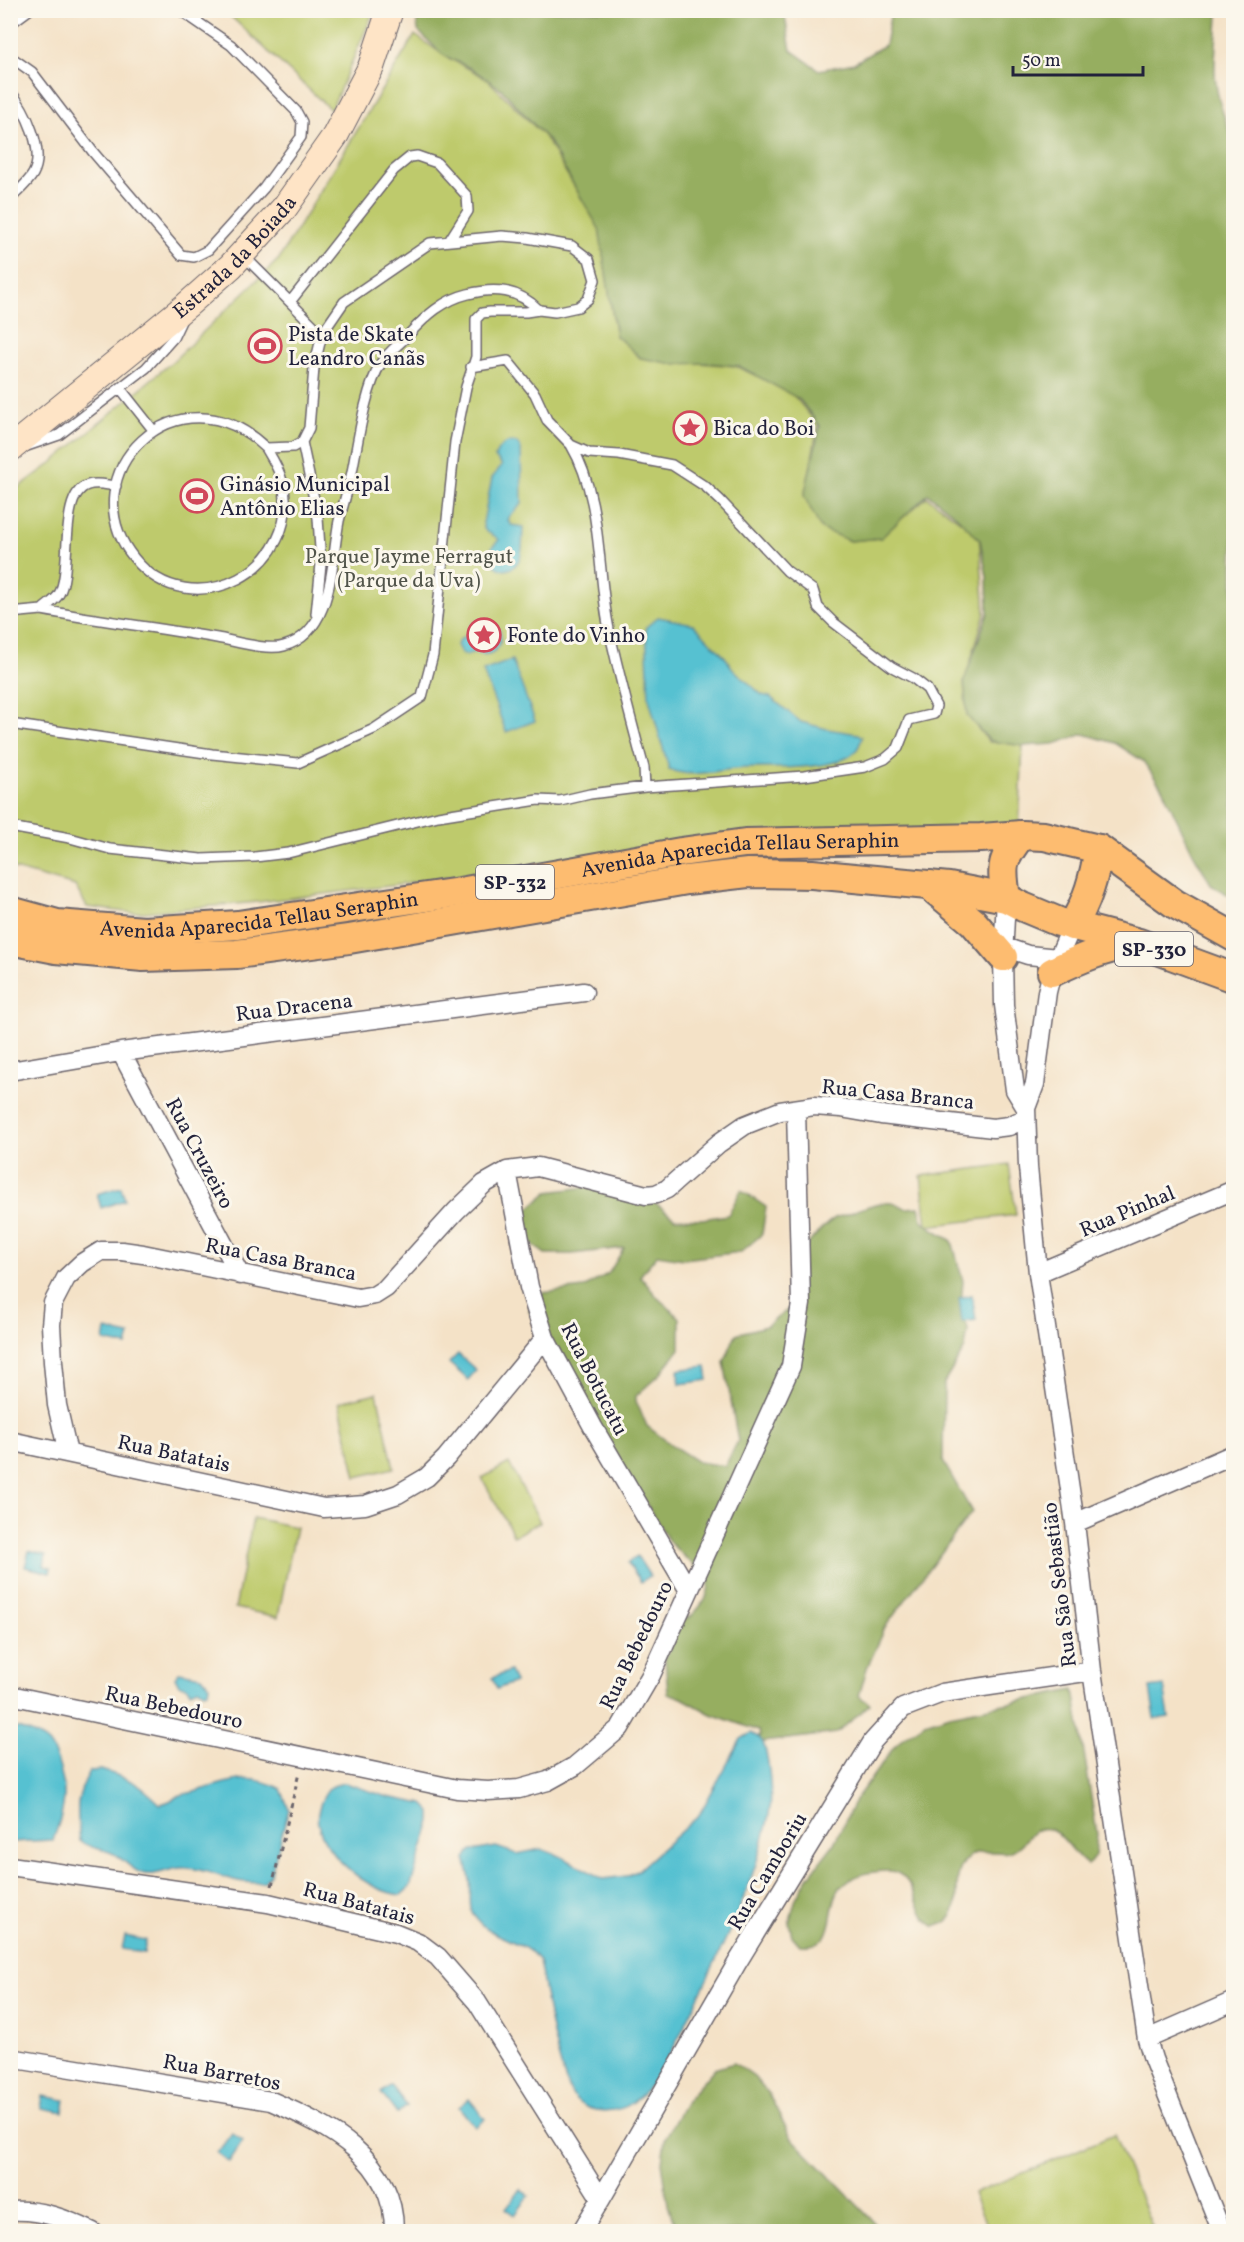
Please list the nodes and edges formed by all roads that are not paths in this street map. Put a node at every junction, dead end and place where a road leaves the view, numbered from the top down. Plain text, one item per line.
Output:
1 (29, 10) edge
2 (180, 10) edge
3 (390, 10) edge
4 (10, 24) edge
5 (10, 60) edge
6 (10, 91) edge
7 (10, 199) edge
8 (448, 241) junction
9 (242, 254) junction
10 (290, 302) junction
11 (187, 305) junction
12 (538, 310) junction
13 (322, 334) junction
14 (471, 367) junction
15 (120, 388) junction
16 (154, 431) junction
17 (302, 441) junction
18 (571, 446) junction
19 (266, 448) junction
20 (10, 450) edge
21 (116, 486) junction
22 (42, 610) junction
23 (10, 614) edge
24 (315, 624) junction
25 (10, 724) edge
26 (645, 787) junction
27 (10, 827) edge
28 (1021, 835) junction
29 (1099, 849) junction
30 (929, 885) junction
31 (1006, 898) junction
32 (10, 911) edge
33 (1072, 926) junction
34 (1233, 937) edge
35 (10, 940) edge
36 (1138, 943) junction
37 (1003, 952) junction
38 (1055, 965) junction
39 (1233, 978) edge
40 (584, 992) dead end
41 (121, 1052) junction
42 (10, 1071) edge
43 (796, 1108) junction
44 (1026, 1113) junction
45 (507, 1171) junction
46 (1233, 1190) edge
47 (1038, 1273) junction
48 (240, 1275) junction
49 (545, 1338) junction
50 (10, 1441) edge
51 (68, 1453) junction
52 (1233, 1454) edge
53 (1076, 1523) junction
54 (688, 1589) junction
55 (1092, 1671) junction
56 (10, 1695) edge
57 (10, 1866) edge
58 (1233, 2001) edge
59 (1147, 2039) junction
60 (10, 2058) edge
61 (601, 2199) junction
62 (10, 2211) edge
63 (93, 2232) edge
64 (394, 2232) edge
65 (580, 2232) edge
66 (1222, 2232) edge

1 - 4 lane
2 - 5 lane
3 - 9 main road, Estrada da Boiada
6 - 7 lane
8 - 10 lane
8 - 12 lane
8 - 13 lane
9 - 10 lane
9 - 11 main road, Estrada da Boiada
10 - 13 lane
11 - 15 lane
11 - 20 main road, Estrada da Boiada
12 - 14 lane
12 - 24 lane
13 - 17 lane
14 - 18 lane
14 - 25 lane
15 - 16 lane
15 - 20 lane
16 - 19 lane
16 - 21 lane
17 - 19 lane
17 - 24 lane
18 - 26 lane
18 - 26 lane
19 - 21 lane
21 - 22 lane
22 - 23 lane
22 - 24 lane
26 - 27 lane
28 - 29 main road, Avenida Aparecida Tellau Seraphin
28 - 31 main road
28 - 32 main road, Avenida Aparecida Tellau Seraphin / SP-332
29 - 33 main road
29 - 34 main road, Avenida Aparecida Tellau Seraphin / SP-330
30 - 31 main road, Avenida Aparecida Tellau Seraphin / SP-332
30 - 35 main road, Avenida Aparecida Tellau Seraphin / SP-332
30 - 37 main road
31 - 33 main road, Avenida Aparecida Tellau Seraphin
31 - 37 street
33 - 36 main road, Avenida Aparecida Tellau Seraphin / SP-330
33 - 38 street, Rua São Sebastião
36 - 38 main road
36 - 39 main road, Avenida Aparecida Tellau Seraphin / SP-330
37 - 38 street
37 - 44 street
38 - 44 street, Rua São Sebastião
40 - 41 street, Rua Dracena
41 - 42 street, Rua Dracena
41 - 48 street, Rua Cruzeiro
43 - 44 street, Rua Casa Branca
43 - 45 street, Rua Casa Branca
43 - 54 street, Rua Bebedouro
44 - 47 street, Rua São Sebastião
45 - 48 street, Rua Casa Branca
45 - 49 street, Rua Botucatu
46 - 47 street, Rua Pinhal
47 - 53 street, Rua São Sebastião
48 - 51 street, Rua Casa Branca
49 - 51 street, Rua Batatais
49 - 54 street, Rua Botucatu
50 - 51 street, Rua Batatais
52 - 53 street
53 - 55 street, Rua São Sebastião
54 - 56 street, Rua Bebedouro
55 - 59 street, Rua São Sebastião
55 - 61 street, Rua Camboriu
57 - 61 street, Rua Batatais
58 - 59 street
59 - 66 street, Rua São Sebastião
60 - 64 street, Rua Barretos
61 - 65 street, Rua Camboriu
62 - 63 street

